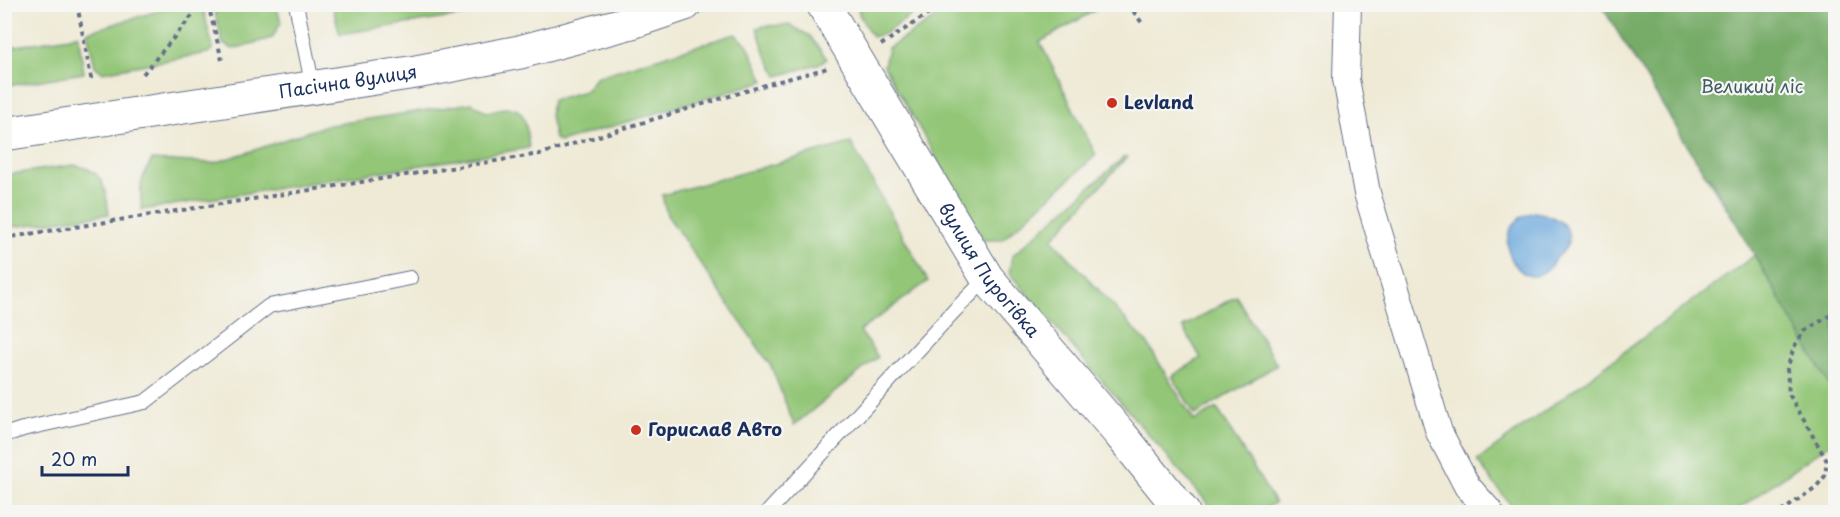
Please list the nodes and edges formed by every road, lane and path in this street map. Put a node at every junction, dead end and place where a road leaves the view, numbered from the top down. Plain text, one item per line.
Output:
1 (77, 4) edge
2 (202, 4) edge
3 (208, 4) edge
4 (296, 4) edge
5 (685, 4) edge
6 (823, 4) edge
7 (1128, 4) edge
8 (1348, 4) edge
9 (1142, 23) dead end
10 (222, 60) dead end
11 (819, 72) dead end
12 (143, 74) dead end
13 (92, 82) dead end
14 (313, 88) junction
15 (4, 134) edge
16 (4, 238) edge
17 (410, 278) dead end
18 (987, 278) junction
19 (1836, 312) edge
20 (4, 435) edge
21 (768, 513) edge
22 (1183, 513) edge
23 (1490, 513) edge
24 (1781, 513) edge

1 - 13 path
2 - 12 path
3 - 10 path
4 - 14 lane
5 - 14 main road, Пасічна вулиця
6 - 18 main road, вулиця Пирогівка
7 - 9 path
8 - 23 street
11 - 16 path
14 - 15 main road, Пасічна вулиця
17 - 20 lane
18 - 21 lane
18 - 22 main road, вулиця Пирогівка
19 - 24 path

